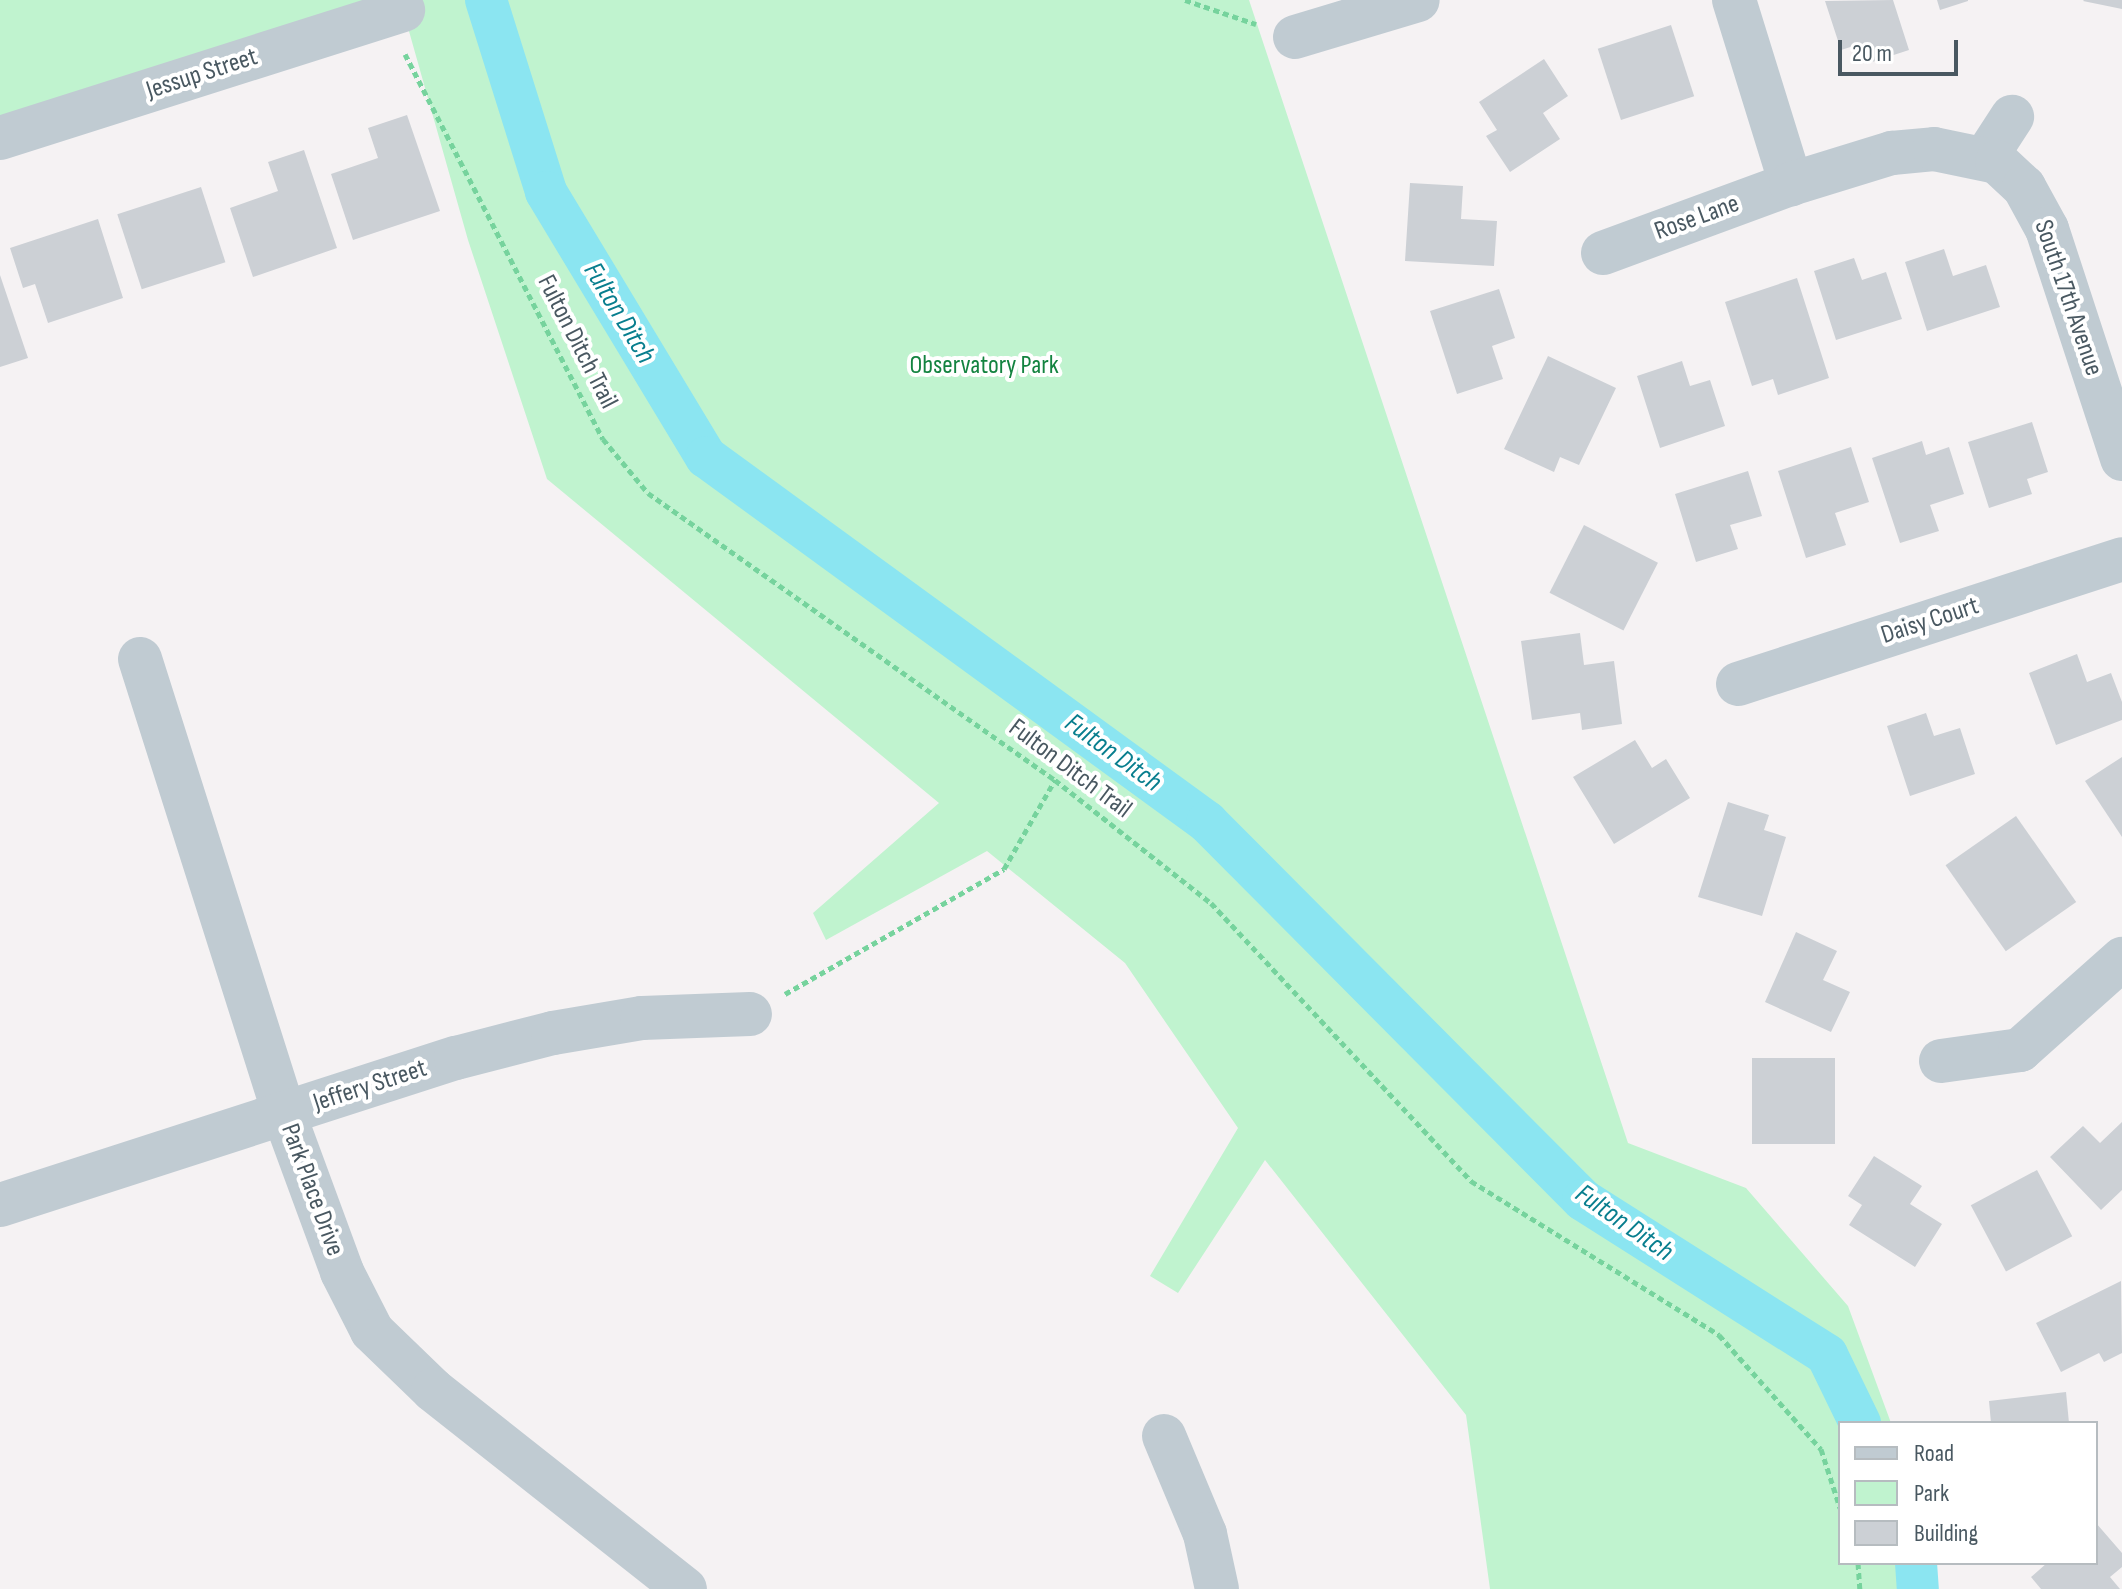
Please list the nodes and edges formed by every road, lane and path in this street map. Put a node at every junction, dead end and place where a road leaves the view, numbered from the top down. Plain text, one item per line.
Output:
1 (1185, 0) edge
2 (1418, 0) edge
3 (1734, 0) edge
4 (388, 15) joint
5 (1295, 37) joint
6 (2012, 117) dead end
7 (0, 138) edge
8 (1986, 157) junction
9 (1791, 184) junction
10 (1603, 253) dead end
11 (2122, 459) edge
12 (2122, 559) edge
13 (140, 659) dead end
14 (1738, 684) dead end
15 (1055, 780) junction
16 (2122, 959) edge
17 (750, 1014) joint
18 (1941, 1061) dead end
19 (284, 1114) junction
20 (0, 1205) edge
21 (1164, 1436) dead end
22 (1838, 1502) edge
23 (1858, 1565) edge
24 (685, 1589) edge
25 (1217, 1589) edge
26 (1860, 1589) edge

1 - 5 path
2 - 5 street
3 - 9 street
4 - 7 street, Jessup Street
4 - 15 path, Fulton Ditch Trail
6 - 8 street
8 - 9 street, South 17th Avenue
8 - 11 street, South 17th Avenue
9 - 10 street, Rose Lane
12 - 14 street, Daisy Court
13 - 19 street, Park Place Drive
15 - 17 path
15 - 22 path, Fulton Ditch Trail
16 - 18 street
17 - 19 street, Jeffery Street
19 - 20 street, Jeffery Street
19 - 24 street, Park Place Drive
21 - 25 street
23 - 26 path

